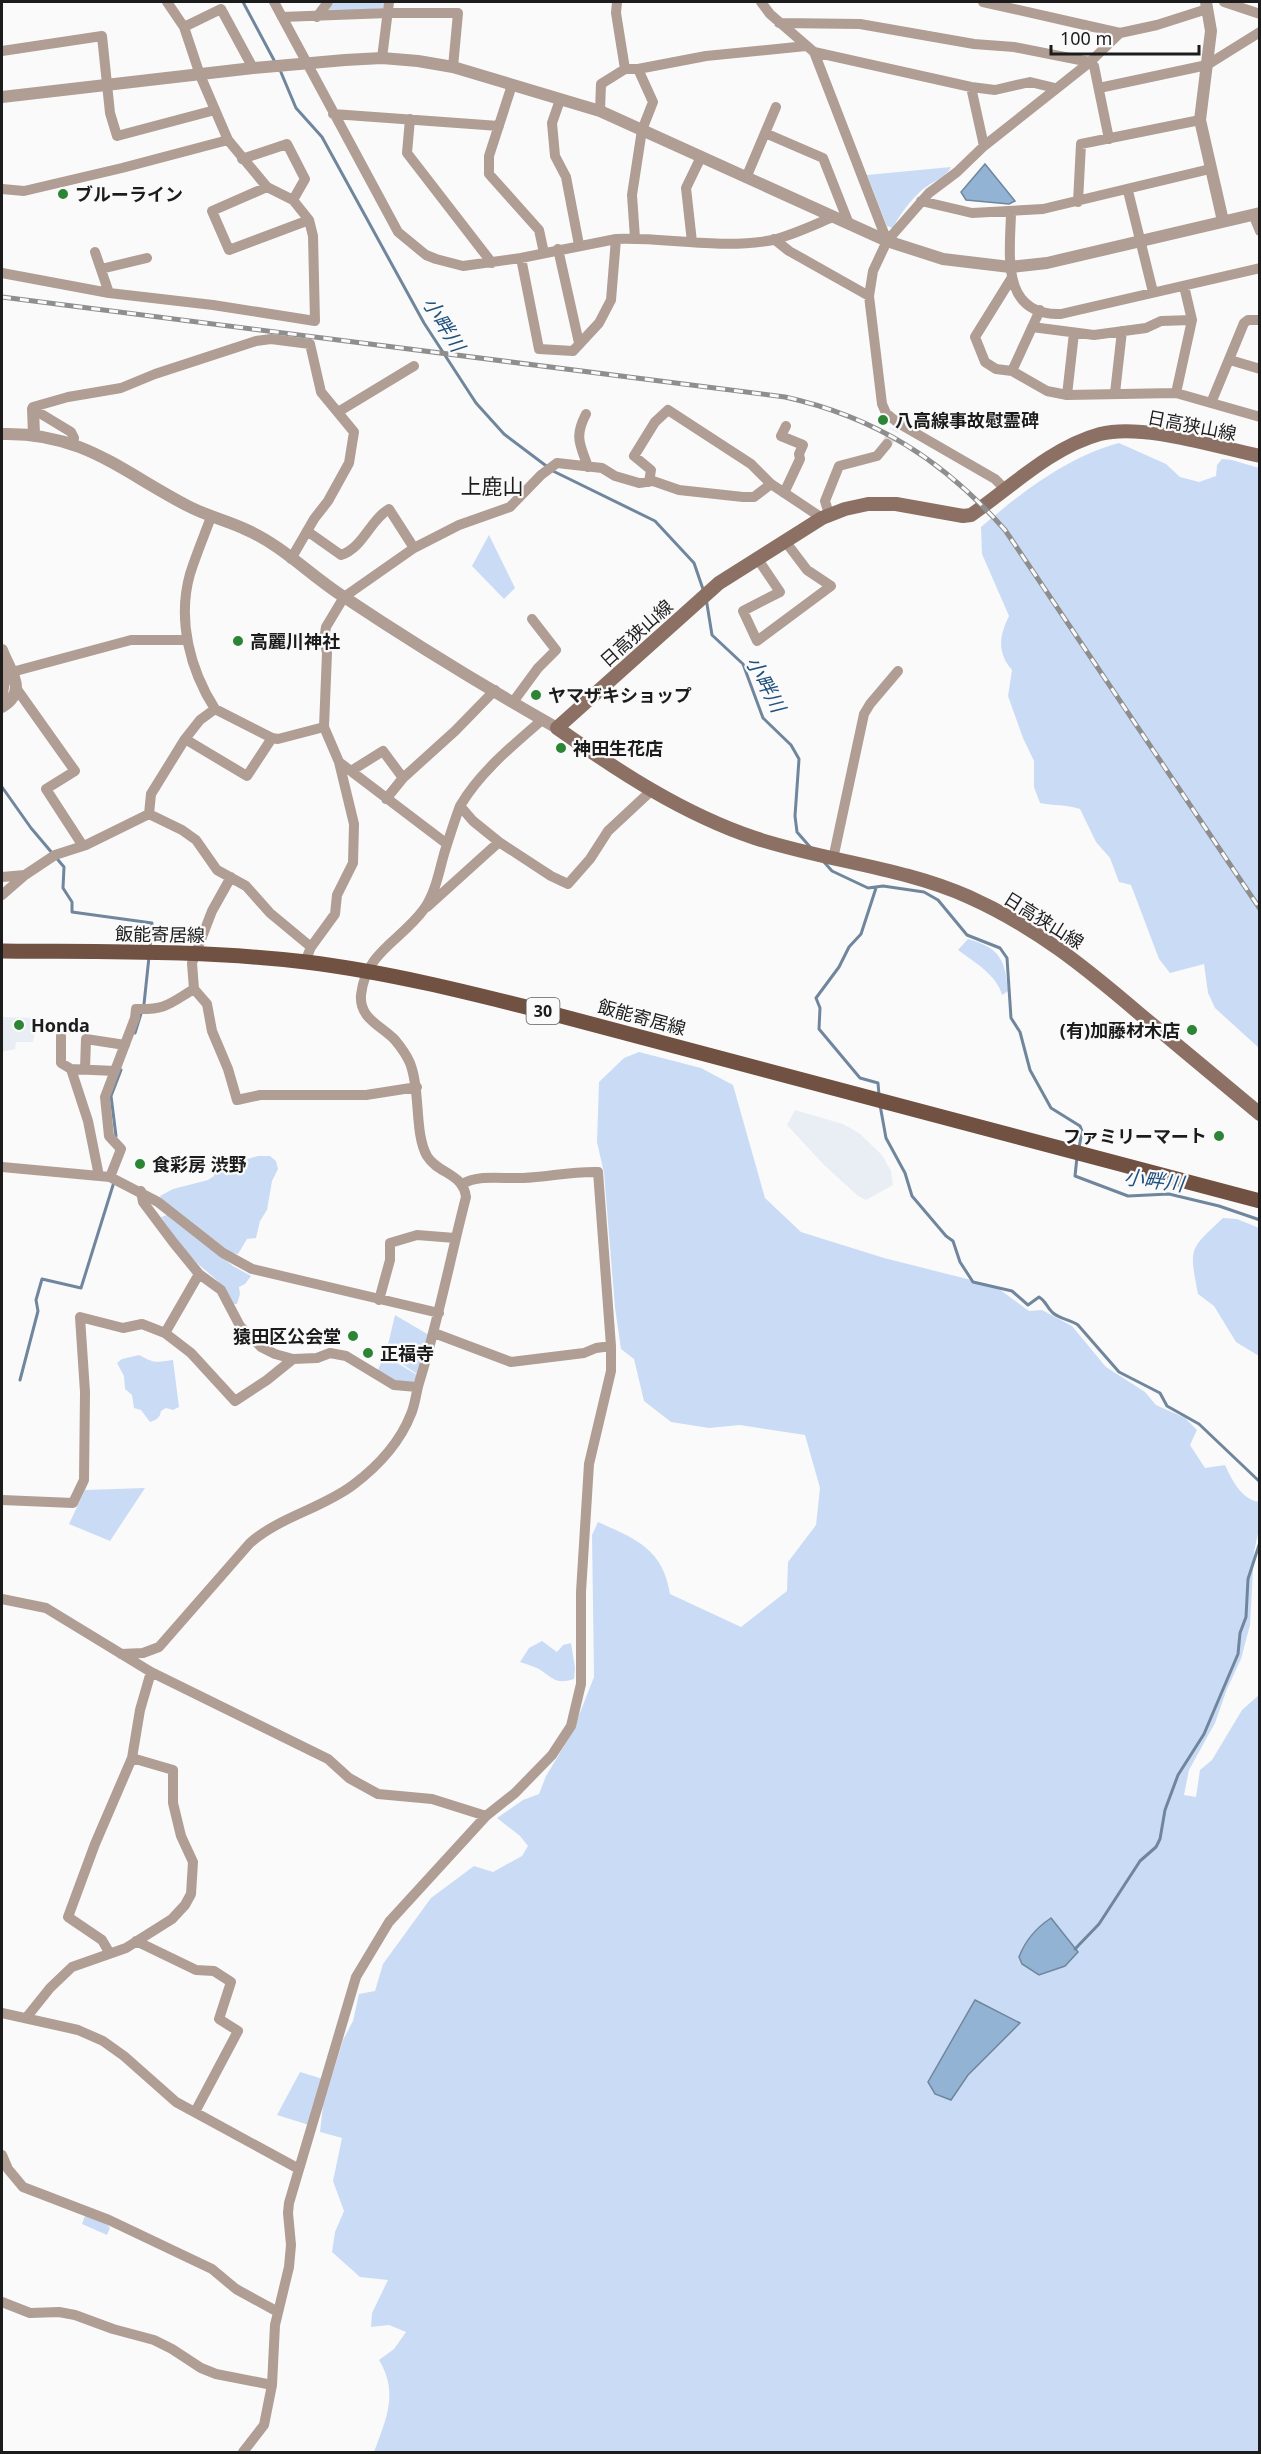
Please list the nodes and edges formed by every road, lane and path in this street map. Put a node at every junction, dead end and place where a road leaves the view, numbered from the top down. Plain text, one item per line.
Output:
1 (167, 2) edge
2 (274, 2) edge
3 (328, 2) edge
4 (617, 2) edge
5 (761, 2) edge
6 (983, 2) edge
7 (988, 2) edge
8 (1224, 2) edge
9 (1206, 5) edge
10 (388, 7) edge
11 (1260, 14) edge
12 (282, 17) junction
13 (317, 17) junction
14 (779, 22) junction
15 (184, 27) junction
16 (1260, 32) edge
17 (1120, 33) junction
18 (810, 49) junction
19 (2, 51) edge
20 (382, 58) junction
21 (1090, 62) junction
22 (304, 64) junction
23 (1207, 65) junction
24 (453, 67) junction
25 (256, 68) junction
26 (625, 69) junction
27 (638, 69) junction
28 (200, 75) junction
29 (106, 85) junction
30 (512, 85) junction
31 (971, 87) junction
32 (1055, 88) junction
33 (1099, 88) junction
34 (2, 97) edge
35 (560, 100) junction
36 (776, 107) dead end
37 (215, 110) junction
38 (600, 111) junction
39 (333, 114) junction
40 (410, 119) junction
41 (1200, 120) junction
42 (499, 126) junction
43 (642, 130) junction
44 (765, 133) junction
45 (1109, 139) junction
46 (228, 140) junction
47 (984, 146) junction
48 (701, 156) junction
49 (242, 159) junction
50 (1210, 169) junction
51 (746, 178) junction
52 (267, 187) junction
53 (2, 189) edge
54 (1128, 191) junction
55 (293, 200) junction
56 (921, 201) junction
57 (1078, 202) junction
58 (1011, 213) junction
59 (1256, 214) edge
60 (833, 216) junction
61 (309, 220) junction
62 (1223, 221) junction
63 (849, 224) junction
64 (1260, 231) edge
65 (616, 238) junction
66 (635, 238) junction
67 (774, 239) junction
68 (887, 241) junction
69 (1140, 241) junction
70 (692, 242) junction
71 (579, 245) junction
72 (558, 249) junction
73 (95, 252) dead end
74 (544, 253) junction
75 (147, 258) dead end
76 (521, 258) junction
77 (492, 263) junction
78 (1260, 268) edge
79 (101, 269) junction
80 (2, 273) edge
81 (1010, 273) junction
82 (1184, 286) junction
83 (1153, 292) junction
84 (109, 293) junction
85 (869, 296) junction
86 (1040, 310) junction
87 (1192, 320) junction
88 (1260, 320) edge
89 (1032, 327) junction
90 (1122, 331) junction
91 (1074, 333) junction
92 (579, 343) junction
93 (1230, 360) junction
94 (414, 366) dead end
95 (1260, 369) edge
96 (1012, 371) junction
97 (1115, 393) junction
98 (1176, 393) junction
99 (1067, 395) junction
100 (1211, 403) junction
101 (33, 409) junction
102 (338, 412) junction
103 (586, 414) dead end
104 (1260, 417) edge
105 (786, 426) dead end
106 (2, 434) edge
107 (34, 434) junction
108 (72, 444) junction
109 (887, 444) tunnel mouth
110 (1260, 456) edge
111 (588, 467) junction
112 (649, 482) junction
113 (771, 484) junction
114 (1006, 490) junction
115 (784, 494) junction
116 (825, 516) junction
117 (211, 517) junction
118 (307, 531) junction
119 (785, 541) junction
120 (414, 548) junction
121 (757, 558) junction
122 (291, 559) junction
123 (344, 597) junction
124 (532, 619) dead end
125 (187, 640) junction
126 (2, 650) edge
127 (898, 671) dead end
128 (7, 672) edge
129 (16, 688) junction
130 (495, 690) junction
131 (2, 693) edge
132 (513, 702) junction
133 (2, 707) edge
134 (214, 709) junction
135 (542, 720) junction
136 (324, 728) junction
137 (556, 728) junction
138 (185, 738) junction
139 (272, 738) junction
140 (339, 762) junction
141 (351, 771) junction
142 (403, 778) junction
143 (652, 790) junction
144 (386, 799) junction
145 (460, 806) junction
146 (149, 814) junction
147 (500, 842) junction
148 (447, 844) junction
149 (83, 846) junction
150 (829, 858) junction
151 (25, 875) junction
152 (2, 877) edge
153 (231, 877) junction
154 (2, 894) edge
155 (424, 909) junction
156 (311, 947) junction
157 (2, 951) edge
158 (195, 953) junction
159 (305, 962) junction
160 (368, 971) junction
161 (194, 989) junction
162 (61, 1036) dead end
163 (125, 1046) junction
164 (71, 1069) junction
165 (85, 1069) junction
166 (115, 1071) junction
167 (417, 1088) junction
168 (1260, 1114) edge
169 (2, 1167) edge
170 (104, 1177) junction
171 (462, 1184) junction
172 (141, 1191) junction
173 (1260, 1201) edge
174 (455, 1238) junction
175 (200, 1274) junction
176 (380, 1300) junction
177 (439, 1313) junction
178 (165, 1333) junction
179 (434, 1333) junction
180 (611, 1346) junction
181 (293, 1359) junction
182 (417, 1387) junction
183 (2, 1500) edge
184 (2, 1599) edge
185 (121, 1654) junction
186 (151, 1672) junction
187 (132, 1758) junction
188 (486, 1816) junction
189 (136, 1941) junction
190 (110, 1952) junction
191 (2, 2013) edge
192 (26, 2018) junction
193 (195, 2112) junction
194 (2, 2155) edge
195 (299, 2169) junction
196 (2, 2302) edge
197 (278, 2312) junction
198 (272, 2385) junction
199 (243, 2452) edge

1 - 15 street
2 - 12 street
3 - 13 street
4 - 26 street
5 - 14 street
6 - 7 street
7 - 17 street
8 - 11 street
9 - 17 street
9 - 23 street
10 - 13 street
10 - 20 street
10 - 24 street
12 - 13 street
12 - 22 street
14 - 18 street
14 - 21 street
15 - 25 street
15 - 28 street
16 - 23 street
17 - 21 street
18 - 27 street
18 - 31 street
18 - 68 street
19 - 29 street
20 - 22 street
20 - 24 street
21 - 32 street
21 - 33 street
22 - 25 street
22 - 39 street
23 - 33 street
23 - 41 street
24 - 30 street
25 - 28 street
26 - 27 street
26 - 38 street
27 - 43 street
28 - 29 street
28 - 37 street
29 - 34 street
29 - 37 street
30 - 35 street
30 - 42 street
31 - 32 street
31 - 47 street
32 - 47 street
33 - 45 street
35 - 38 street
35 - 71 street
36 - 44 street
37 - 46 street
38 - 43 street
39 - 40 street
39 - 77 street
40 - 42 street
40 - 77 street
41 - 45 street
41 - 50 street
42 - 74 street
43 - 48 street
43 - 66 street
44 - 51 street
44 - 63 street
45 - 57 street
46 - 49 street
46 - 53 street
47 - 56 street
48 - 51 street
48 - 70 street
49 - 52 street
49 - 55 street
50 - 54 street
50 - 62 street
51 - 60 street
52 - 55 street
52 - 61 street
54 - 57 street
54 - 69 street
55 - 61 street
56 - 58 street
56 - 68 street
57 - 58 street
58 - 81 street
59 - 62 street
59 - 64 street
60 - 63 street
60 - 67 street
61 - 84 street
62 - 69 street
63 - 68 street
65 - 66 street
65 - 71 street
65 - 92 street
66 - 70 street
67 - 70 street
67 - 85 street
68 - 81 street
68 - 85 street
69 - 81 street
69 - 83 street
71 - 72 street
72 - 74 street
72 - 92 street
73 - 79 street
74 - 76 street
75 - 79 street
76 - 77 street
76 - 92 street
78 - 82 street
79 - 84 street
80 - 84 street
81 - 86 street
81 - 96 street
82 - 83 street
82 - 87 street
83 - 86 street
85 - 114 street
86 - 89 street
87 - 90 street
87 - 98 street
88 - 93 street
89 - 91 street
89 - 96 street
90 - 91 street
90 - 97 street
91 - 99 street
93 - 95 street
93 - 100 street
94 - 102 street
96 - 99 street
97 - 98 street
97 - 99 street
98 - 100 street
100 - 104 street
101 - 102 street
101 - 107 street
101 - 108 street
102 - 118 street
103 - 111 street
105 - 115 street
106 - 107 street
107 - 108 street
108 - 117 street
109 - 116 street
110 - 114 main road, 日高狭山線
111 - 112 street
111 - 120 street
112 - 113 street
112 - 113 street
113 - 115 street
114 - 116 main road, 日高狭山線
115 - 116 street
116 - 119 main road, 日高狭山線
117 - 122 street
117 - 125 street
118 - 120 street
118 - 122 street
119 - 121 main road, 日高狭山線
119 - 121 street
120 - 123 street
121 - 137 main road, 日高狭山線
122 - 123 street
123 - 130 street
123 - 136 street
124 - 132 street
125 - 128 street
125 - 134 street
126 - 128 street
127 - 150 street
128 - 129 street
128 - 131 street
129 - 133 street
129 - 149 street
130 - 132 street
130 - 142 street
132 - 135 street
134 - 138 street
134 - 139 street
135 - 137 street
135 - 145 street
136 - 139 street
136 - 140 street
137 - 143 main road, 日高狭山線
138 - 139 street
138 - 146 street
140 - 141 street
140 - 156 street
141 - 142 street
141 - 144 street
142 - 144 street
143 - 147 street
143 - 150 main road, 日高狭山線
144 - 148 street
145 - 147 street
145 - 148 street
146 - 149 street
146 - 153 street
147 - 155 street
148 - 155 street
149 - 151 street
150 - 168 main road, 日高狭山線
151 - 152 street
151 - 154 street
153 - 156 street
153 - 158 street
155 - 160 street
156 - 159 street
157 - 158 main road, 飯能寄居線 / 30
158 - 159 main road, 飯能寄居線 / 30
158 - 161 street
159 - 160 main road, 飯能寄居線 / 30
160 - 167 street
160 - 173 main road, 飯能寄居線 / 30
161 - 163 street
161 - 167 street
162 - 164 street
163 - 165 street
163 - 166 street
164 - 165 street
164 - 170 street
165 - 166 street
166 - 170 street
167 - 171 street
169 - 170 street
170 - 172 street
171 - 174 street
171 - 180 street
172 - 175 street
172 - 176 street
174 - 176 street
174 - 177 street
175 - 178 street
175 - 181 street
176 - 177 street
177 - 179 street
178 - 181 street
178 - 183 street
179 - 180 street
179 - 182 street
180 - 188 street
181 - 182 street
182 - 185 street
184 - 185 street
185 - 186 street
186 - 187 street
186 - 188 street
187 - 189 street
187 - 190 street
188 - 195 street
189 - 190 street
189 - 193 street
190 - 192 street
191 - 192 street
192 - 193 street
193 - 195 street
194 - 197 street
195 - 197 street
196 - 198 street
197 - 198 street
198 - 199 street

